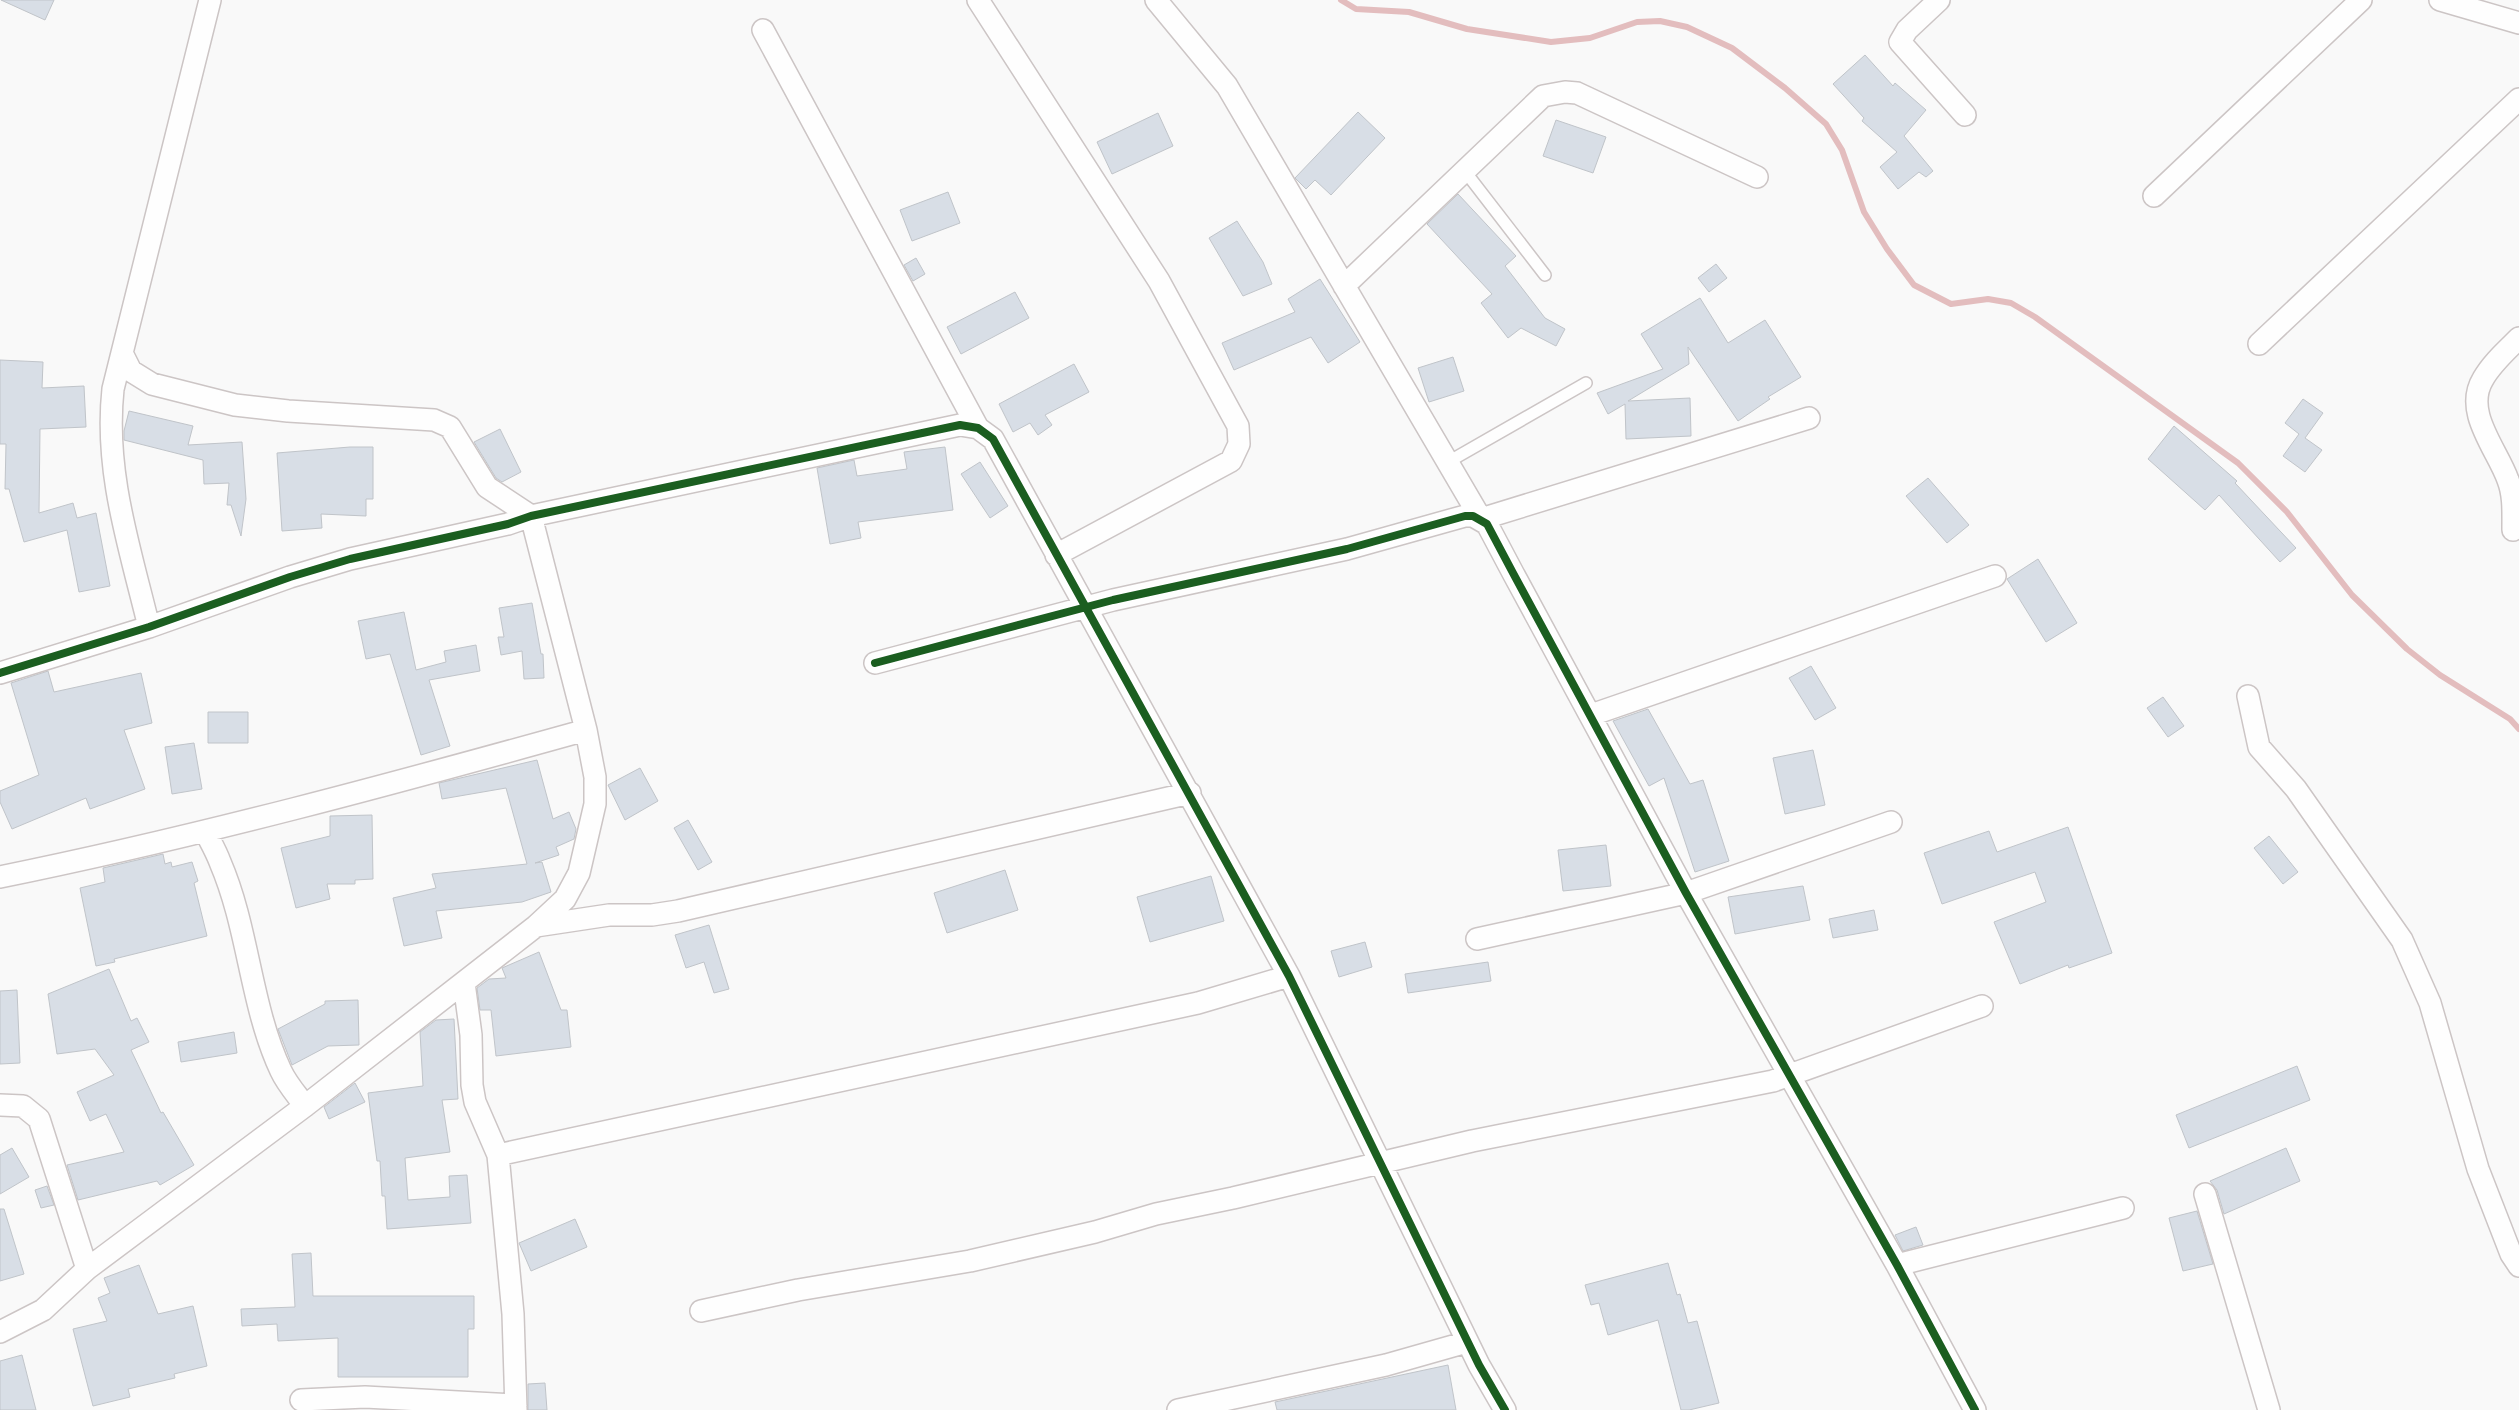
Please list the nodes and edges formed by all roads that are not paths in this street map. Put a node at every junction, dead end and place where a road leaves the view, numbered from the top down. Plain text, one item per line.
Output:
1 (210, 0) edge
2 (978, 0) edge
3 (1156, 0) edge
4 (1939, 0) edge
5 (2361, 0) edge
6 (2440, 0) edge
7 (2519, 23) edge
8 (763, 30) dead end
9 (2519, 99) edge
10 (1965, 115) dead end
11 (1464, 170) junction
12 (1757, 177) dead end
13 (2154, 196) dead end
14 (1545, 275) dead end
15 (1344, 286) junction
16 (2519, 338) edge
17 (2259, 344) dead end
18 (122, 353) junction
19 (1586, 383) dead end
20 (1809, 418) dead end
21 (978, 428) junction
22 (1448, 462) junction
23 (532, 516) junction
24 (1481, 519) junction
25 (2513, 530) dead end
26 (1056, 555) junction
27 (1995, 576) dead end
28 (1086, 609) junction
29 (149, 627) junction
30 (875, 664) dead end
31 (0, 673) edge
32 (2248, 696) dead end
33 (1592, 716) junction
34 (586, 730) junction
35 (1190, 794) junction
36 (1891, 822) dead end
37 (205, 831) junction
38 (0, 878) edge
39 (1686, 893) junction
40 (536, 926) junction
41 (1477, 939) dead end
42 (1289, 976) junction
43 (464, 982) junction
44 (1982, 1006) dead end
45 (1790, 1074) junction
46 (0, 1105) edge
47 (305, 1106) junction
48 (498, 1155) junction
49 (1379, 1163) junction
50 (2205, 1194) dead end
51 (2123, 1208) dead end
52 (1897, 1265) junction
53 (2519, 1266) edge
54 (87, 1269) junction
55 (700, 1311) dead end
56 (0, 1332) edge
57 (1467, 1342) junction
58 (301, 1400) dead end
59 (516, 1408) edge
60 (1178, 1410) edge
61 (1505, 1410) edge
62 (1975, 1410) edge
63 (2269, 1410) edge

1 - 18 street
2 - 26 street
3 - 15 street
4 - 10 street
5 - 13 street
6 - 7 street
8 - 21 street
9 - 17 street
11 - 12 street
11 - 14 lane
11 - 15 street
15 - 22 street
16 - 25 street
18 - 23 street
18 - 29 street
19 - 22 lane
20 - 24 street
21 - 23 street
21 - 26 street
22 - 24 street
23 - 29 street
23 - 34 street
24 - 28 street
24 - 33 street
26 - 28 street
27 - 33 street
28 - 30 street
28 - 35 street
29 - 31 street
32 - 53 street
33 - 39 street
34 - 37 street
34 - 40 street
35 - 40 street
35 - 42 street
36 - 39 street
37 - 38 street
37 - 47 street
39 - 41 street
39 - 45 street
40 - 43 street
42 - 48 street
42 - 49 street
43 - 47 street
43 - 48 street
44 - 45 street
45 - 49 street
45 - 52 street
46 - 54 street
47 - 54 street
48 - 59 street
49 - 55 street
49 - 57 street
50 - 63 street
51 - 52 street
52 - 62 street
54 - 56 street
57 - 60 street
57 - 61 street
58 - 59 street

